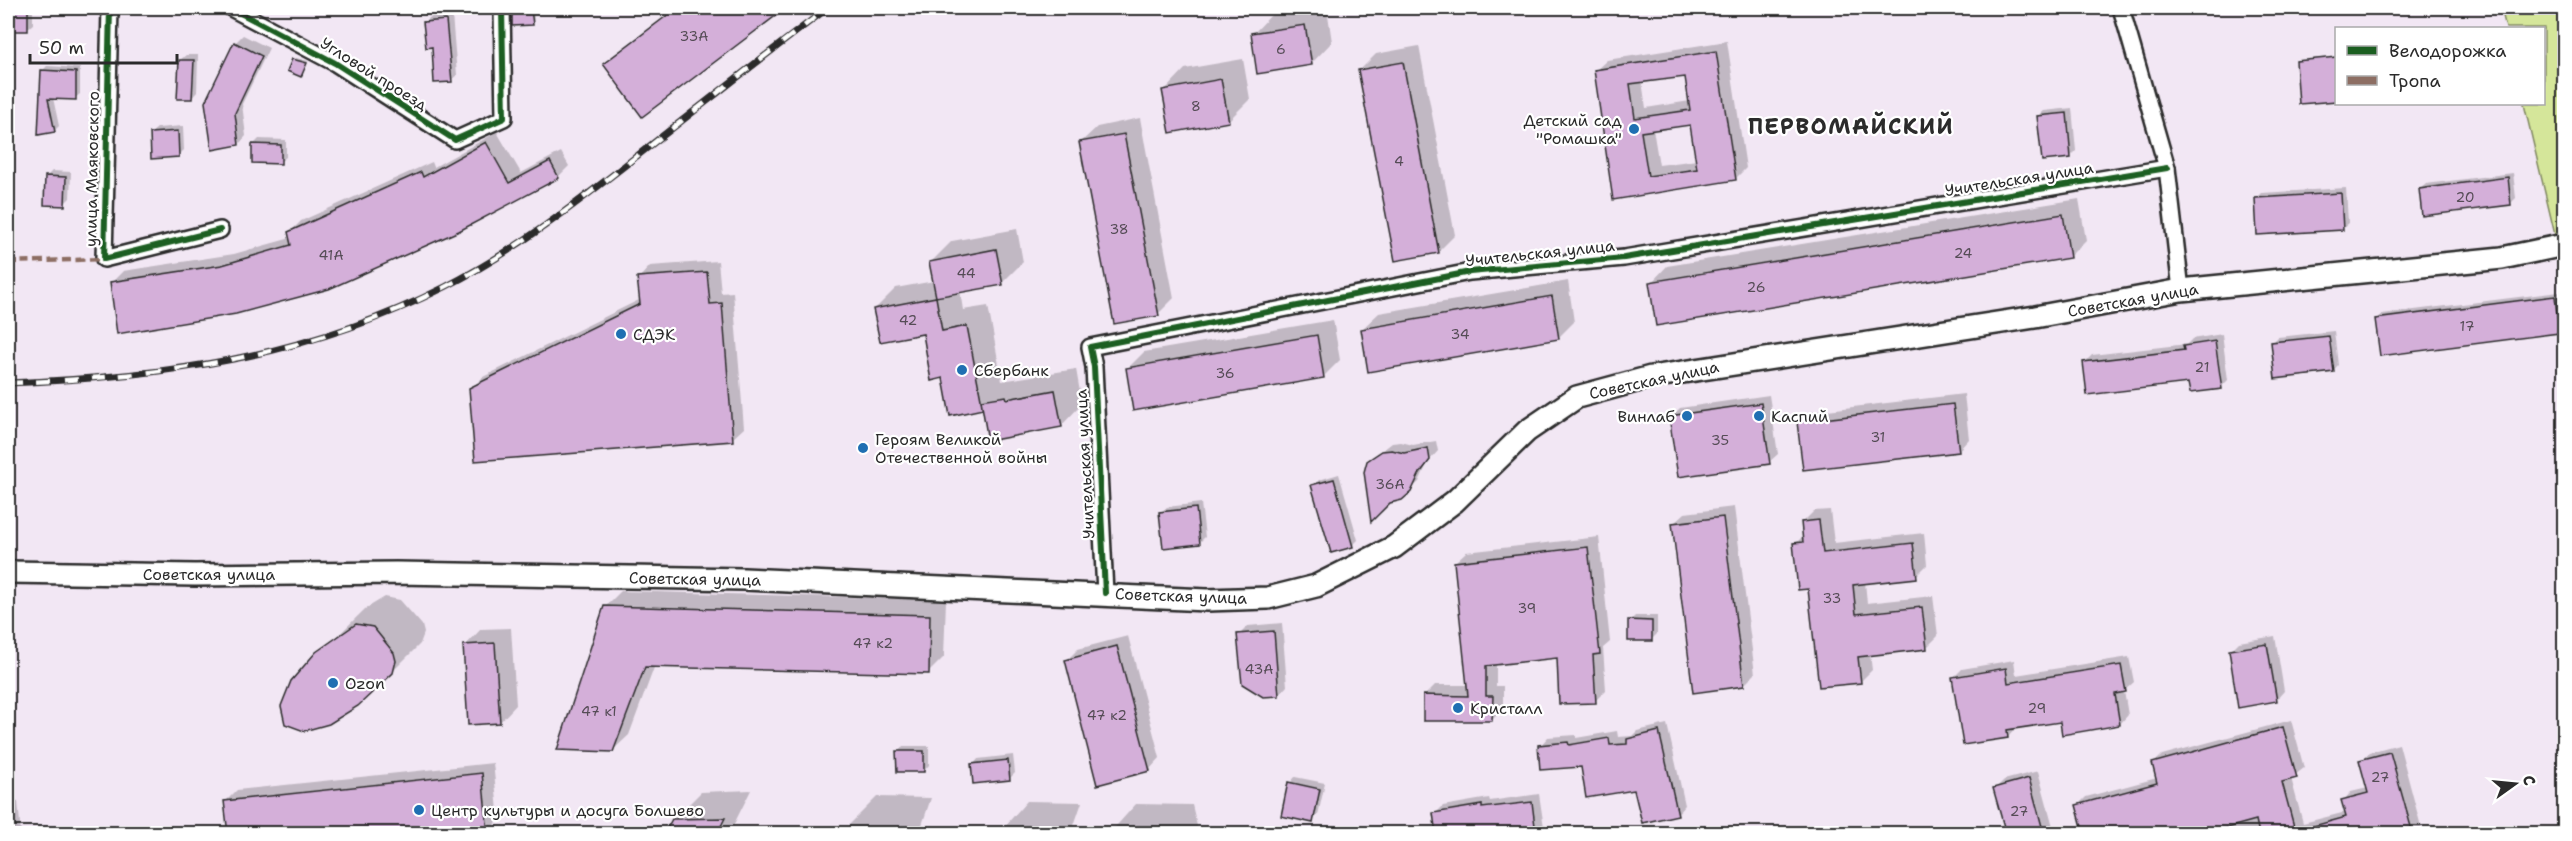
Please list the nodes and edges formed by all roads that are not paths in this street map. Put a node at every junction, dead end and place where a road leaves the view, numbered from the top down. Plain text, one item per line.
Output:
1 (110, 8) edge
2 (231, 8) edge
3 (502, 8) edge
4 (2121, 8) edge
5 (2167, 168) junction
6 (220, 230) dead end
7 (2565, 245) edge
8 (2181, 290) junction
9 (8, 572) edge
10 (1105, 593) junction

1 - 6 street, улица Маяковского
2 - 3 street, Угловой проезд
4 - 5 street
5 - 8 street
5 - 10 street, Учительская улица
7 - 8 main road, Советская улица
8 - 10 main road, Советская улица
9 - 10 main road, Советская улица

